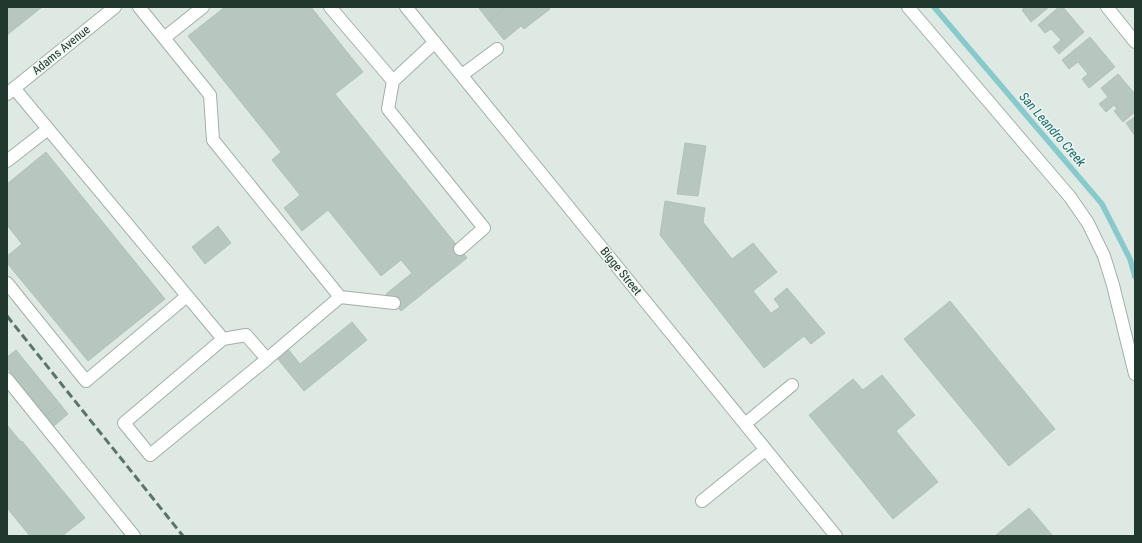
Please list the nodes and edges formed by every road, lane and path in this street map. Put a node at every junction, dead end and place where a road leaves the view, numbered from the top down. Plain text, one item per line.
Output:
1 (139, 7) edge
2 (203, 7) edge
3 (330, 7) edge
4 (406, 7) edge
5 (908, 7) edge
6 (1107, 7) edge
7 (110, 8) edge
8 (164, 38) junction
9 (435, 42) junction
10 (1135, 42) edge
11 (497, 49) dead end
12 (462, 75) junction
13 (393, 81) junction
14 (11, 91) edge
15 (48, 129) junction
16 (7, 161) edge
17 (460, 248) tunnel mouth
18 (7, 283) edge
19 (187, 296) junction
20 (340, 297) junction
21 (394, 303) dead end
22 (223, 339) junction
23 (267, 359) junction
24 (1135, 374) edge
25 (8, 383) edge
26 (792, 385) dead end
27 (745, 424) junction
28 (765, 450) junction
29 (702, 501) dead end
30 (134, 536) edge
31 (836, 536) edge

1 - 8 street
2 - 8 street
3 - 13 street
4 - 9 street, Bigge Street
5 - 24 street
6 - 10 street
7 - 14 street, Adams Avenue
8 - 20 street
9 - 12 street, Bigge Street
9 - 13 street
11 - 12 street
12 - 27 street, Bigge Street
13 - 17 street
14 - 15 street
15 - 16 street
15 - 19 street
18 - 19 street
19 - 22 street
20 - 21 street
20 - 23 street
22 - 23 street
22 - 23 street
25 - 30 street
26 - 27 street
27 - 28 street, Bigge Street
28 - 29 street
28 - 31 street, Bigge Street

